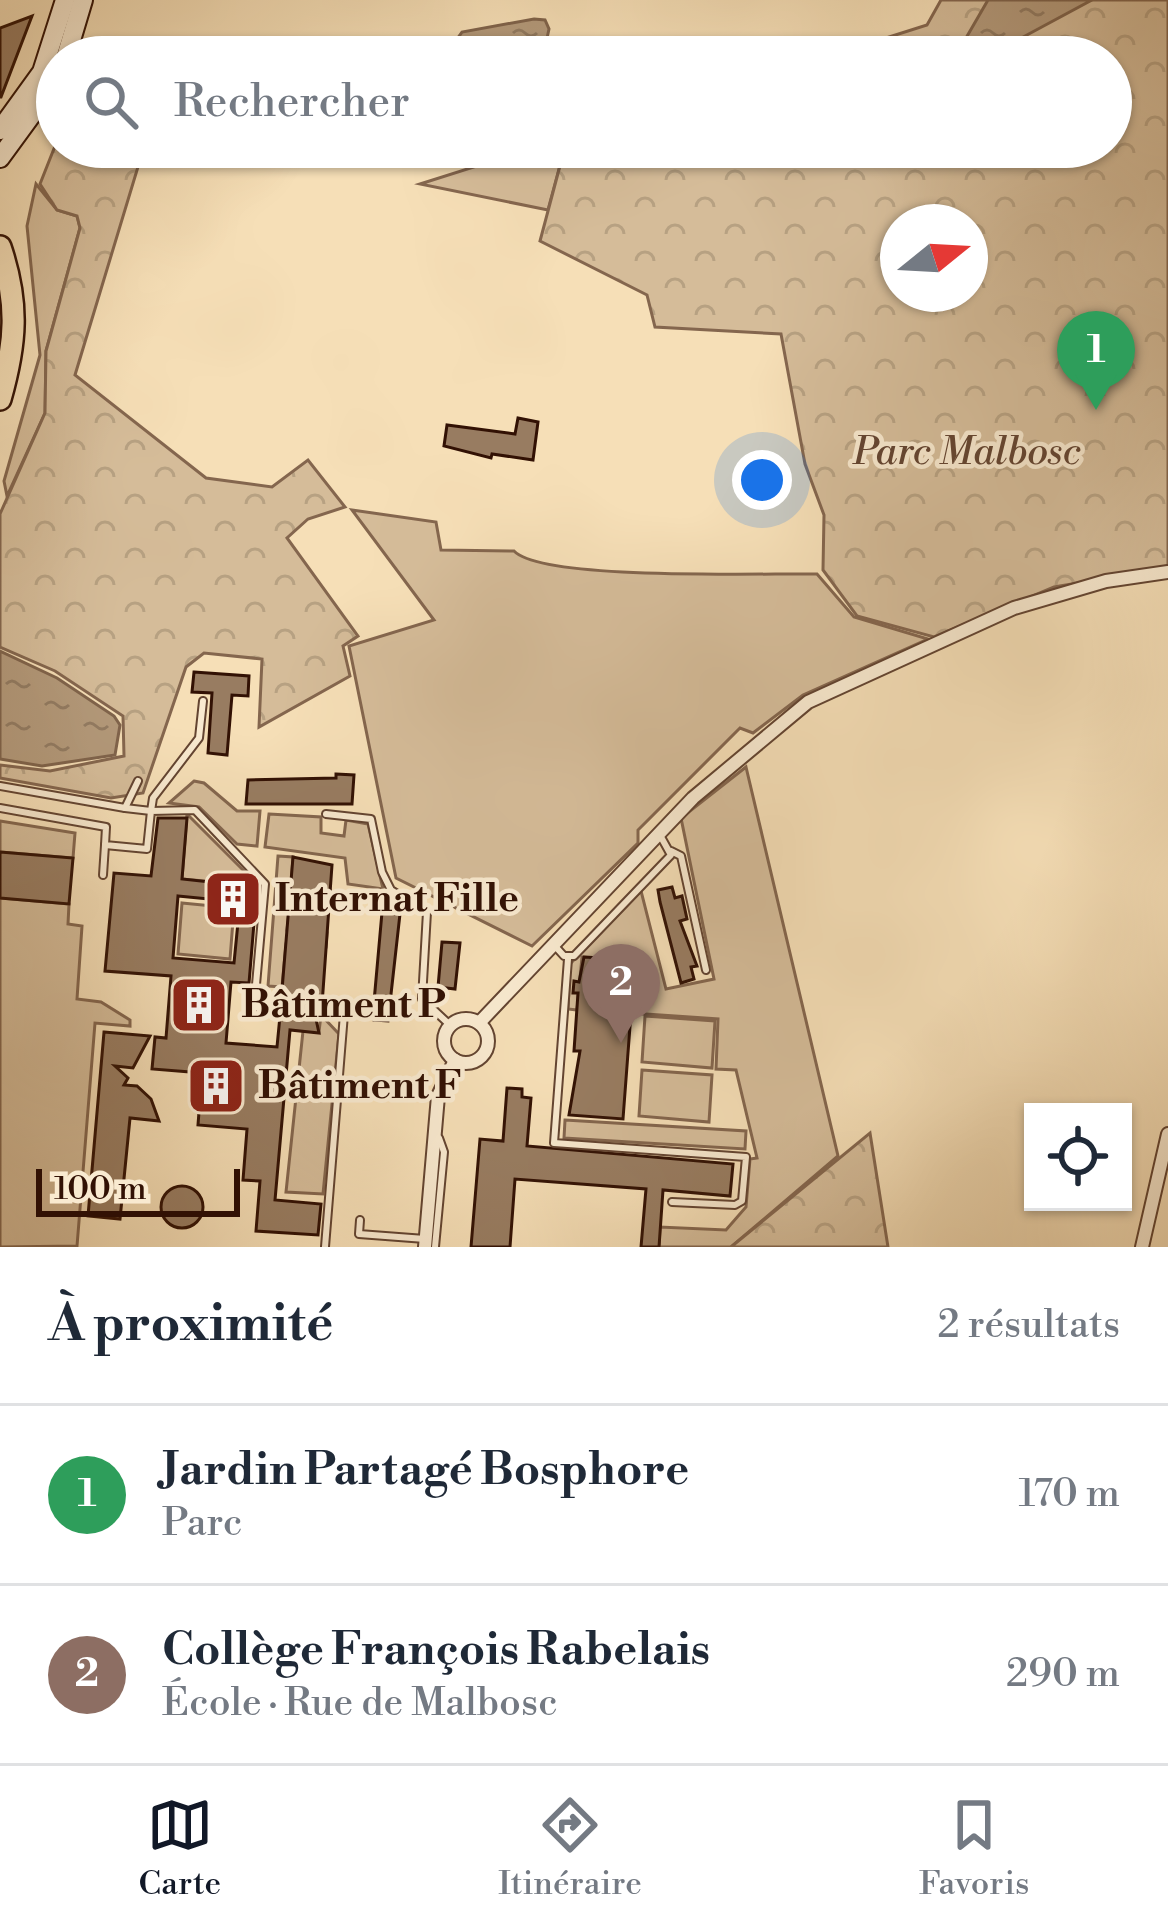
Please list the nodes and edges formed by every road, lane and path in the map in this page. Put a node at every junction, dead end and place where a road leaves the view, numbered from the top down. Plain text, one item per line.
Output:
1 (64, 0) edge
2 (83, 0) edge
3 (53, 36) edge
4 (72, 36) edge
5 (36, 80) edge
6 (36, 109) edge
7 (0, 130) edge
8 (0, 158) edge
9 (0, 247) edge
10 (0, 399) edge
11 (1168, 572) edge
12 (202, 701) dead end
13 (138, 781) dead end
14 (0, 786) edge
15 (110, 806) junction
16 (0, 808) edge
17 (125, 808) junction
18 (152, 811) junction
19 (326, 814) dead end
20 (106, 827) junction
21 (659, 835) junction
22 (105, 845) junction
23 (671, 851) junction
24 (103, 875) dead end
25 (554, 945) junction
26 (568, 958) junction
27 (706, 970) dead end
28 (280, 1009) dead end
29 (321, 1012) dead end
30 (479, 1023) junction
31 (451, 1025) junction
32 (455, 1060) junction
33 (1168, 1134) edge
34 (672, 1202) dead end
35 (360, 1220) dead end
36 (395, 1242) edge
37 (429, 1244) edge
38 (326, 1247) edge
39 (1142, 1247) edge

1 - 3 main road
2 - 4 main road
5 - 7 main road
6 - 8 main road
9 - 10 main road
11 - 21 street
12 - 18 lane
13 - 17 lane
14 - 15 lane
15 - 17 lane
15 - 20 lane
16 - 20 lane
17 - 18 lane
18 - 22 lane
18 - 28 lane
19 - 31 lane
20 - 22 lane
21 - 23 lane
21 - 25 street
22 - 24 lane
23 - 26 lane
23 - 27 lane
25 - 26 lane
25 - 30 street
26 - 34 lane
29 - 38 lane
30 - 31 street
30 - 32 street
31 - 32 street
32 - 37 street
33 - 39 street
35 - 36 lane
36 - 37 lane

